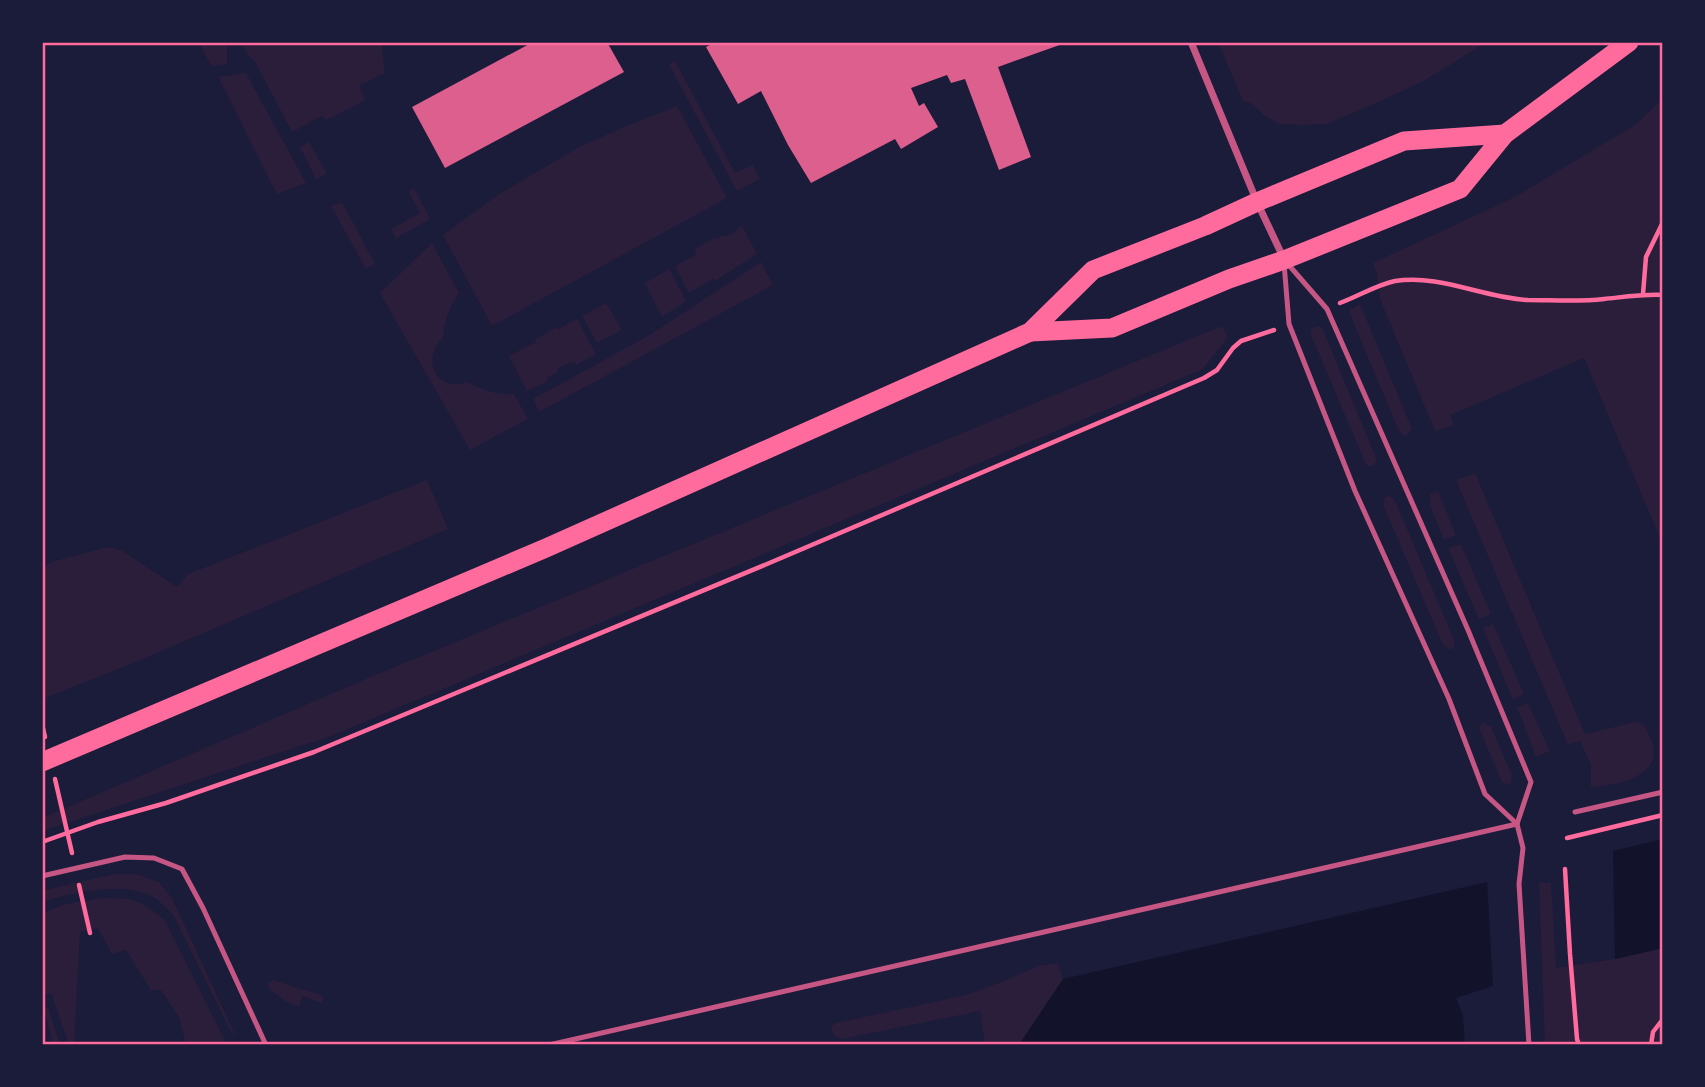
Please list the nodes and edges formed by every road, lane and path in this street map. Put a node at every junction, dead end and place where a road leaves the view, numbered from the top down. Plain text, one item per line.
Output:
1 (1191, 42) edge
2 (1629, 42) edge
3 (1505, 134) junction
4 (1257, 202) junction
5 (1663, 222) edge
6 (1284, 260) junction
7 (1643, 294) junction
8 (1663, 295) edge
9 (1347, 300) dead end
10 (1030, 332) junction
11 (1268, 332) dead end
12 (42, 724) edge
13 (45, 737) dead end
14 (48, 769) edge
15 (1663, 792) edge
16 (1575, 812) dead end
17 (1663, 815) edge
18 (1517, 824) junction
19 (1567, 838) dead end
20 (42, 842) edge
21 (72, 854) dead end
22 (1564, 869) dead end
23 (42, 876) edge
24 (78, 880) dead end
25 (90, 933) dead end
26 (1663, 1019) edge
27 (266, 1045) edge
28 (549, 1045) edge
29 (1529, 1045) edge
30 (1580, 1045) edge
31 (1651, 1045) edge

1 - 4 street
2 - 3 highway
3 - 4 highway
3 - 6 highway
4 - 6 street
4 - 10 highway
5 - 7 path
6 - 10 highway
6 - 18 lane
6 - 18 lane
7 - 8 path
7 - 9 path
10 - 14 highway
11 - 20 path
12 - 13 path
14 - 21 path
15 - 16 lane
17 - 19 path
18 - 28 lane
18 - 29 lane
22 - 30 path
23 - 27 lane
24 - 25 path
26 - 31 path

